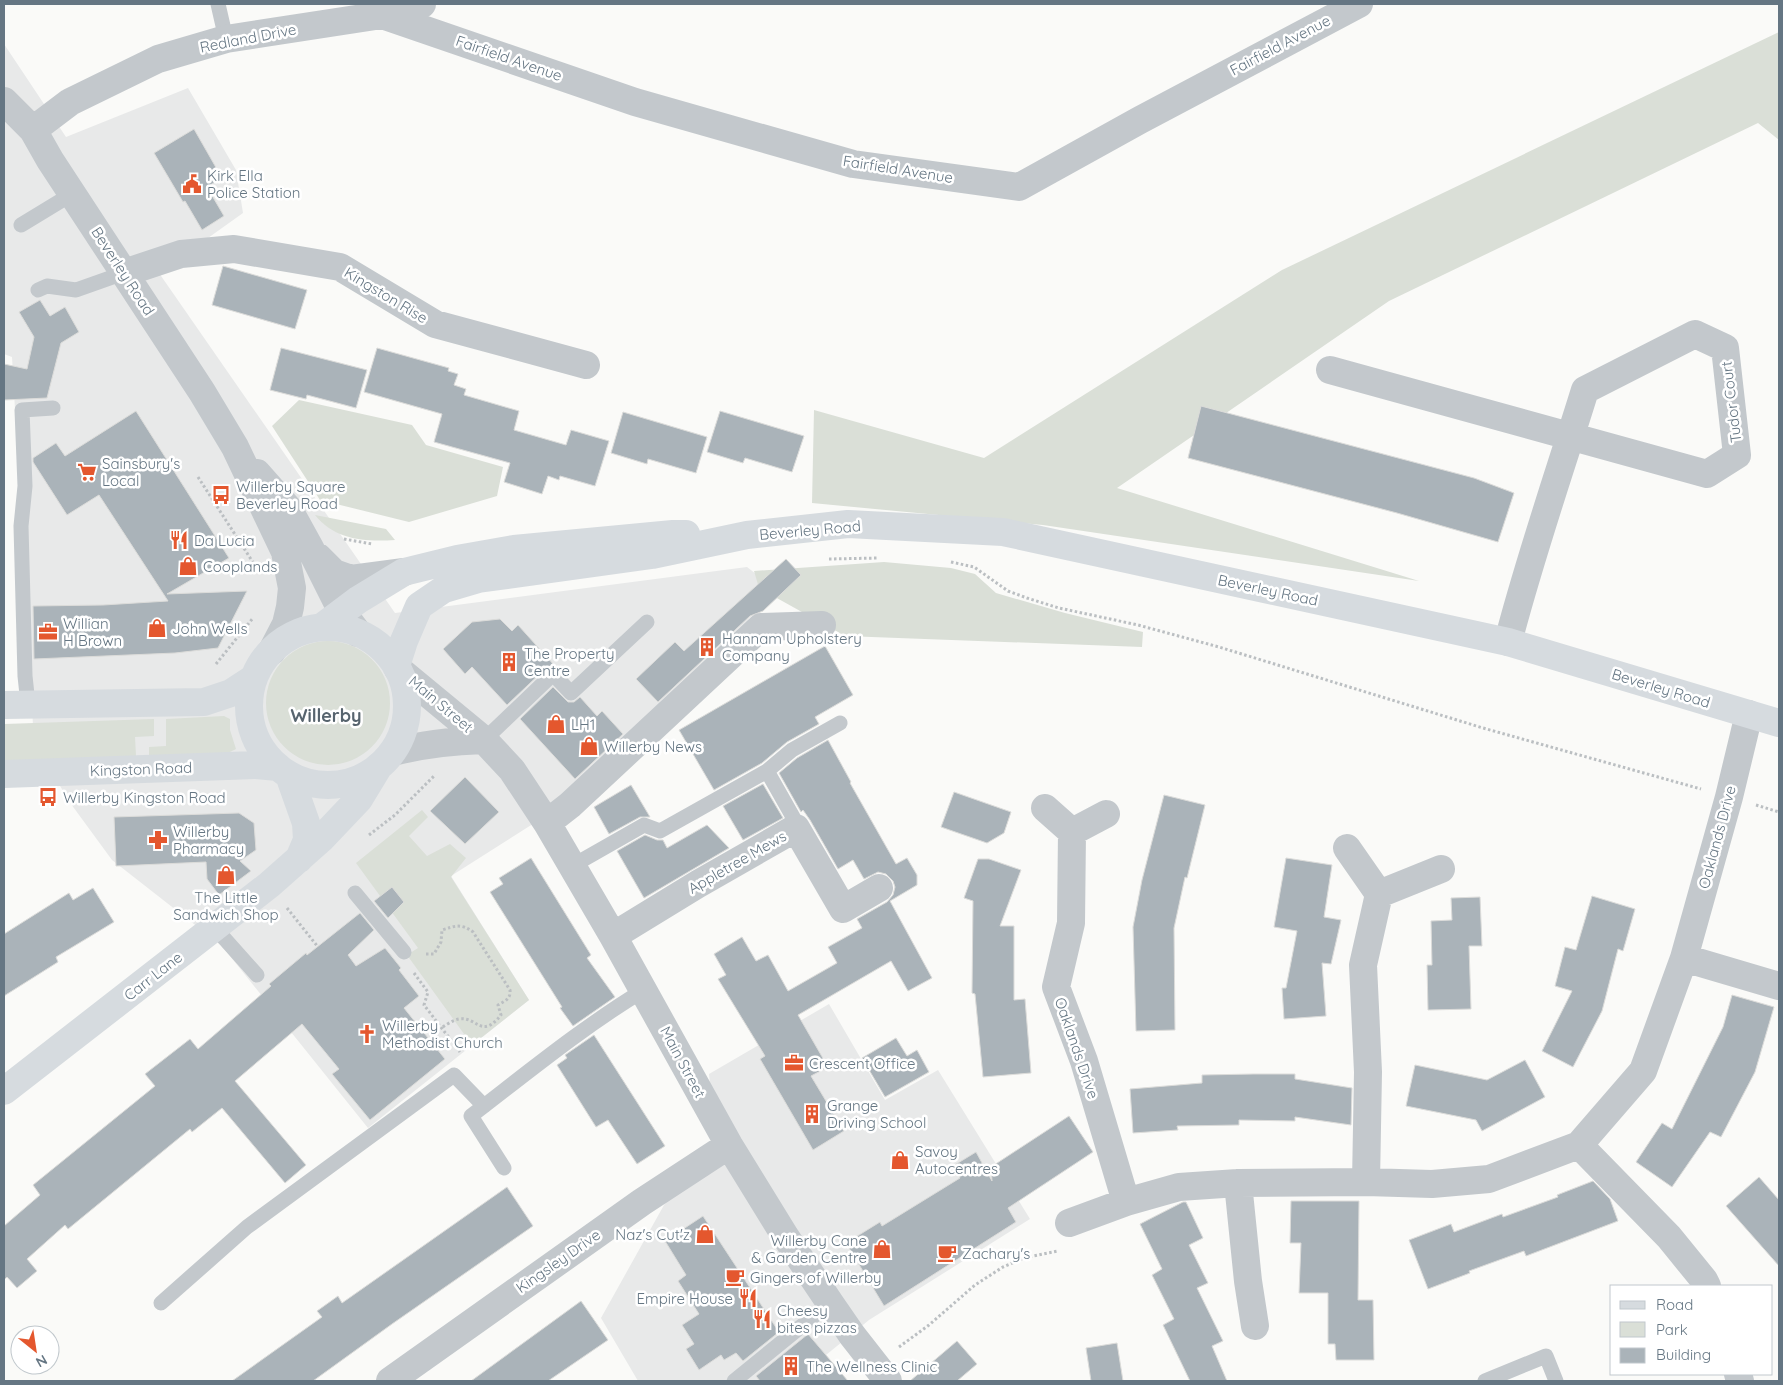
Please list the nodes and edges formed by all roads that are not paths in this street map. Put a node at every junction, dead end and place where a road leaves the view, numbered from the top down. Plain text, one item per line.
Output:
1 (218, 4) edge
2 (422, 4) edge
3 (1359, 4) edge
4 (382, 15) junction
5 (226, 39) junction
6 (4, 101) edge
7 (33, 130) junction
8 (72, 194) junction
9 (21, 225) dead end
10 (124, 273) junction
11 (38, 290) dead end
12 (586, 365) dead end
13 (1330, 370) dead end
14 (53, 408) dead end
15 (1570, 437) junction
16 (236, 447) junction
17 (747, 535) junction
18 (310, 548) junction
19 (404, 572) junction
20 (646, 622) dead end
21 (341, 624) junction
22 (822, 625) dead end
23 (1508, 642) junction
24 (272, 651) junction
25 (397, 667) junction
26 (254, 678) junction
27 (16, 704) edge
28 (1749, 714) junction
29 (840, 723) dead end
30 (1779, 723) edge
31 (484, 740) junction
32 (386, 759) junction
33 (283, 771) junction
34 (767, 771) junction
35 (4, 774) edge
36 (1045, 808) dead end
37 (1106, 814) dead end
38 (793, 816) dead end
39 (547, 823) junction
40 (1072, 832) junction
41 (1347, 848) dead end
42 (299, 859) junction
43 (572, 866) junction
44 (1441, 869) dead end
45 (879, 888) dead end
46 (355, 893) dead end
47 (1379, 894) junction
48 (215, 928) junction
49 (613, 936) junction
50 (404, 957) road end
51 (1684, 958) junction
52 (257, 975) dead end
53 (1779, 986) edge
54 (644, 990) junction
55 (4, 1091) edge
56 (484, 1106) junction
57 (729, 1145) junction
58 (1579, 1145) junction
59 (504, 1168) dead end
60 (1366, 1182) junction
61 (1238, 1183) junction
62 (1126, 1202) junction
63 (1069, 1223) road end
64 (1706, 1285) edge
65 (161, 1303) dead end
66 (830, 1303) junction
67 (1256, 1326) dead end
68 (881, 1374) edge
69 (390, 1381) edge
70 (734, 1381) edge
71 (1485, 1381) edge
72 (1556, 1381) edge

1 - 5 lane
2 - 4 street, Redland Drive
3 - 4 street, Fairfield Avenue
4 - 5 street, Redland Drive
5 - 7 street, Redland Drive
6 - 7 street, Beverley Road
7 - 8 street, Beverley Road
8 - 9 lane
8 - 10 street, Beverley Road
10 - 11 lane
10 - 12 street, Kingston Rise
10 - 16 street, Beverley Road
13 - 15 street, Tudor Court
14 - 27 lane
15 - 15 street, Tudor Court
15 - 23 street, Tudor Court
16 - 18 street, Beverley Road
16 - 24 street, Beverley Road
17 - 19 main road, Beverley Road
17 - 23 main road, Beverley Road
17 - 25 main road, Beverley Road
18 - 19 street, Beverley Road
18 - 21 street, Beverley Road
19 - 21 main road, Beverley Road
20 - 31 lane
21 - 24 main road
21 - 25 main road
22 - 39 street
23 - 28 main road, Beverley Road
24 - 26 main road
25 - 31 street, Main Street
25 - 32 main road
26 - 27 main road
26 - 33 main road
28 - 30 main road, Beverley Road
28 - 51 street, Oaklands Drive
29 - 34 lane
31 - 32 street, Main Street
31 - 39 street, Main Street
32 - 33 main road
32 - 42 main road, Carr Lane
33 - 35 main road, Kingston Road
33 - 42 main road, Carr Lane
34 - 38 lane
34 - 43 lane
36 - 40 street
37 - 40 street
39 - 43 street, Main Street
40 - 62 street, Oaklands Drive
41 - 47 street
42 - 48 main road, Carr Lane
43 - 49 street, Main Street
44 - 47 street
45 - 49 street, Appletree Mews
46 - 50 lane
47 - 60 street
48 - 52 lane
48 - 55 main road, Carr Lane
49 - 54 street, Main Street
51 - 53 street
51 - 58 street, Oaklands Drive
54 - 56 lane
54 - 57 street, Main Street
56 - 59 lane
56 - 65 lane
57 - 66 street, Main Street
57 - 69 street, Kingsley Drive
58 - 60 street, Oaklands Drive
58 - 64 street
60 - 61 street, Oaklands Drive
61 - 62 street, Oaklands Drive
61 - 67 street
62 - 63 street, Oaklands Drive
66 - 68 street, Main Street
66 - 70 lane
71 - 72 lane

